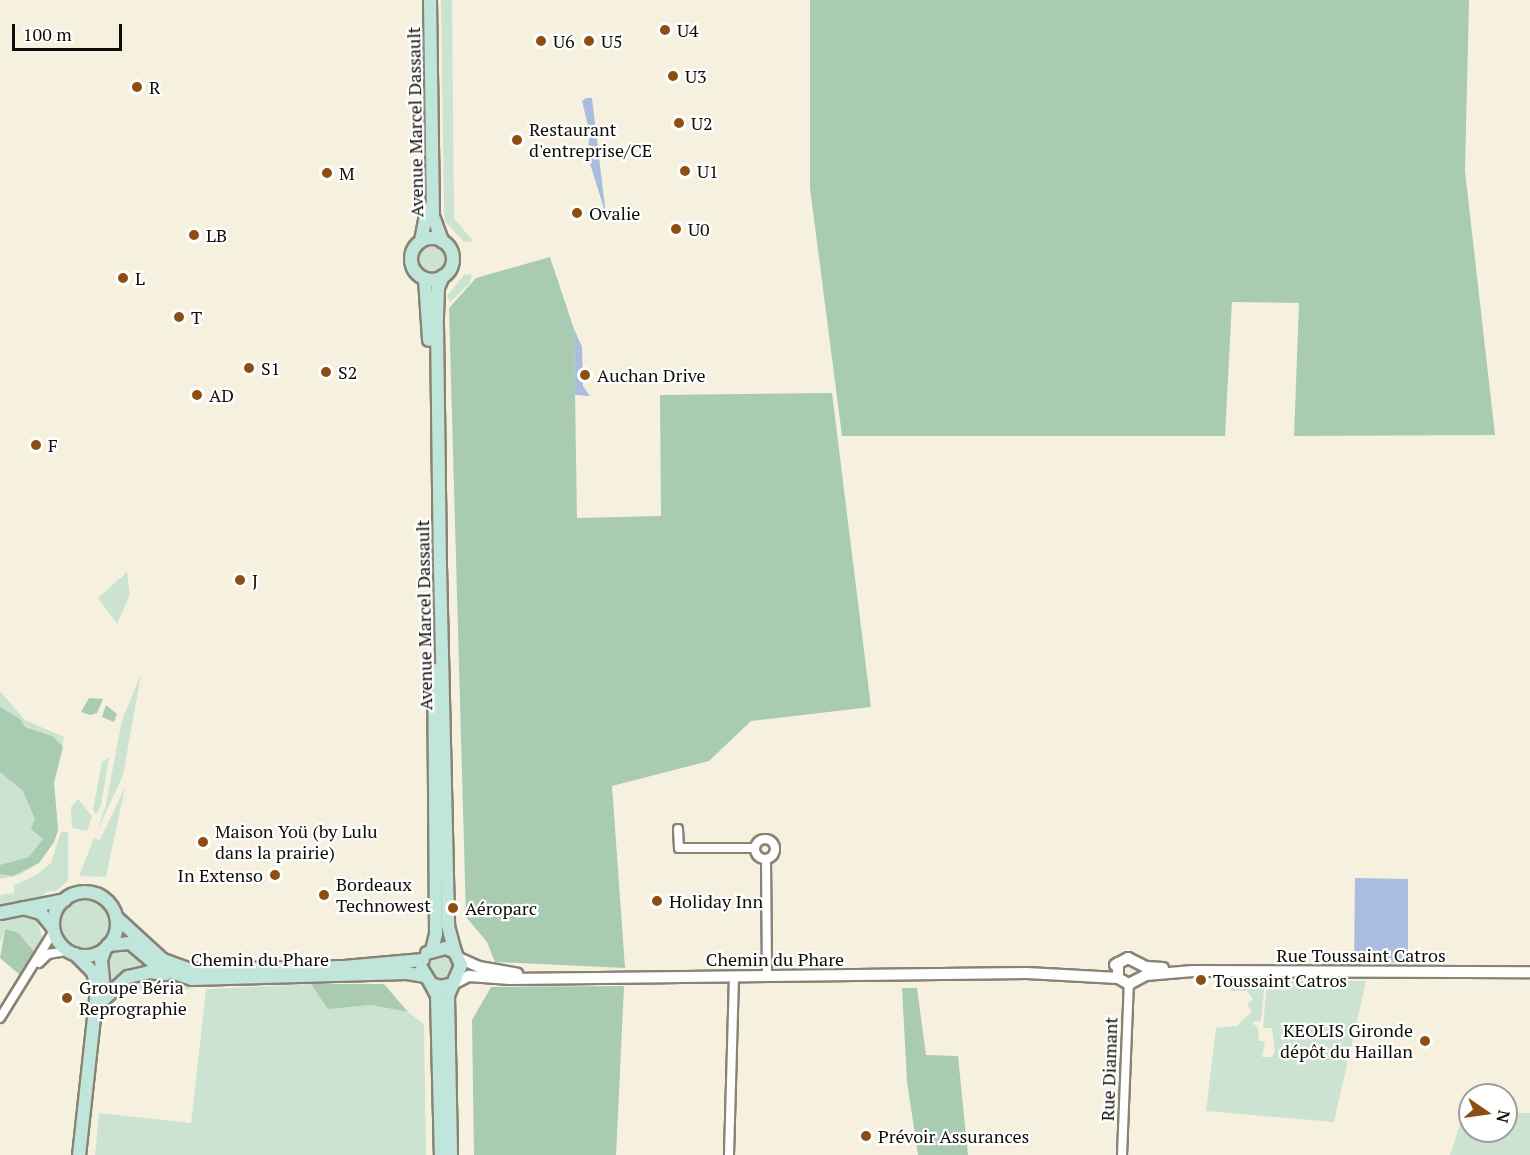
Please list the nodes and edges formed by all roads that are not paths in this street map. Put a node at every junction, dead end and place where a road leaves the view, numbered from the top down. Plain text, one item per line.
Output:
1 (424, 0) edge
2 (430, 0) edge
3 (421, 241) junction
4 (442, 241) junction
5 (443, 276) junction
6 (424, 279) junction
7 (678, 829) dead end
8 (755, 848) junction
9 (766, 859) junction
10 (65, 900) junction
11 (19, 908) junction
12 (0, 913) edge
13 (116, 918) junction
14 (53, 929) junction
15 (107, 947) junction
16 (432, 950) junction
17 (71, 953) junction
18 (457, 955) junction
19 (423, 960) junction
20 (1118, 963) junction
21 (1139, 963) junction
22 (32, 969) junction
23 (1193, 971) junction
24 (1530, 972) edge
25 (1027, 973) junction
26 (171, 974) junction
27 (522, 976) junction
28 (734, 977) junction
29 (767, 977) junction
30 (1118, 978) junction
31 (1140, 978) junction
32 (428, 980) junction
33 (453, 984) junction
34 (1129, 984) junction
35 (103, 1000) junction
36 (0, 1018) edge
37 (79, 1155) edge
38 (86, 1155) edge
39 (441, 1155) edge
40 (451, 1155) edge
41 (729, 1155) edge
42 (1122, 1155) edge

1 - 3 main road, Avenue Marcel Dassault
2 - 4 main road, Avenue Marcel Dassault
3 - 4 main road
3 - 6 main road
4 - 5 main road
5 - 6 main road
5 - 18 main road, Avenue Marcel Dassault
6 - 16 main road, Avenue Marcel Dassault
7 - 8 street
8 - 9 street
8 - 9 street
9 - 29 street
10 - 11 main road
10 - 13 main road
10 - 14 main road
11 - 12 main road
11 - 14 main road
13 - 15 main road
13 - 19 main road, Chemin du Phare
14 - 17 main road
14 - 22 street
15 - 17 main road
15 - 26 main road, Chemin du Phare
15 - 35 main road
16 - 18 main road
16 - 19 main road
17 - 22 street
17 - 37 main road
18 - 27 street, Chemin du Phare
18 - 33 main road
19 - 32 main road
20 - 21 street
20 - 25 street, Chemin du Phare
20 - 30 street
21 - 23 street, Rue Toussaint Catros
21 - 31 street
22 - 36 street
23 - 24 street, Rue Toussaint Catros
23 - 31 street, Rue Toussaint Catros
25 - 29 street, Chemin du Phare
25 - 30 street, Chemin du Phare
26 - 32 main road, Chemin du Phare
26 - 35 main road
27 - 28 street, Chemin du Phare
27 - 33 street, Chemin du Phare
28 - 29 street, Chemin du Phare
28 - 41 street
30 - 34 street
31 - 34 street
32 - 33 main road
32 - 39 main road
33 - 40 main road
34 - 42 street, Rue Diamant
35 - 38 main road

